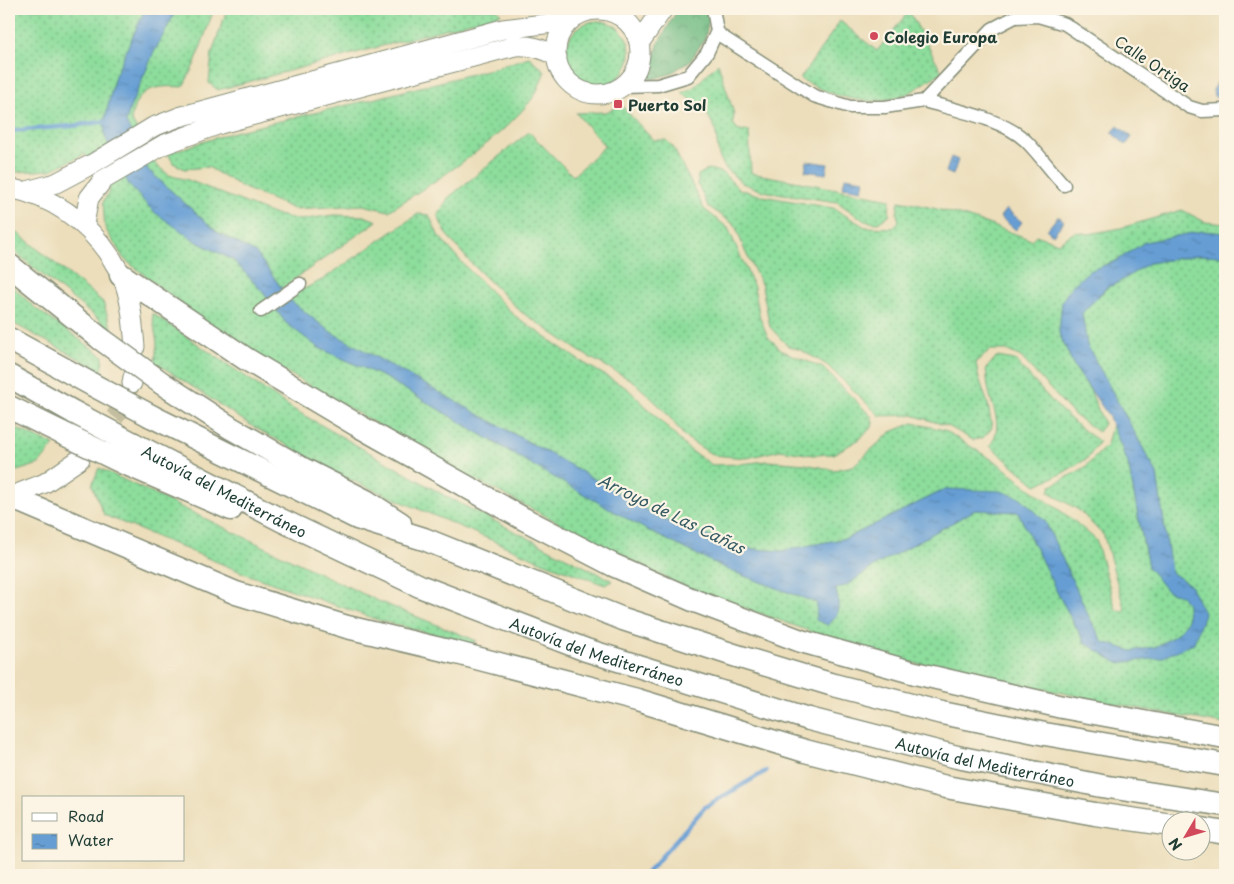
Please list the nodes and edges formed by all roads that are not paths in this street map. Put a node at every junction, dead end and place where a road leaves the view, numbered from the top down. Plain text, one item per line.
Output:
1 (664, 9) edge
2 (712, 9) edge
3 (616, 10) edge
4 (569, 22) junction
5 (717, 31) junction
6 (640, 42) junction
7 (556, 57) junction
8 (623, 86) junction
9 (924, 101) junction
10 (1225, 110) edge
11 (98, 172) junction
12 (1064, 186) dead end
13 (18, 189) edge
14 (84, 224) junction
15 (9, 265) edge
16 (121, 275) junction
17 (300, 284) dead end
18 (260, 311) dead end
19 (9, 339) edge
20 (135, 347) dead end
21 (9, 376) edge
22 (9, 407) edge
23 (129, 453) junction
24 (80, 459) dead end
25 (10, 497) edge
26 (424, 539) junction
27 (1225, 738) edge
28 (1225, 765) edge
29 (1225, 806) edge
30 (1162, 824) edge
31 (1212, 831) edge
32 (1225, 833) edge

1 - 6 main road
2 - 5 street
3 - 4 main road
3 - 6 main road
4 - 7 main road
4 - 11 main road
5 - 8 street
5 - 9 street
6 - 8 main road
7 - 8 main road
7 - 11 main road
9 - 10 street, Calle Ortiga
9 - 12 street
11 - 13 main road
11 - 14 main road
13 - 14 main road
14 - 16 main road
15 - 26 highway, bridge
16 - 20 main road
16 - 27 highway
17 - 18 street
19 - 26 highway, bridge
21 - 23 highway, Autovía del Mediterráneo, bridge
22 - 23 highway, bridge
23 - 29 highway, Autovía del Mediterráneo
24 - 25 main road
25 - 30 highway
26 - 28 highway
31 - 32 highway

